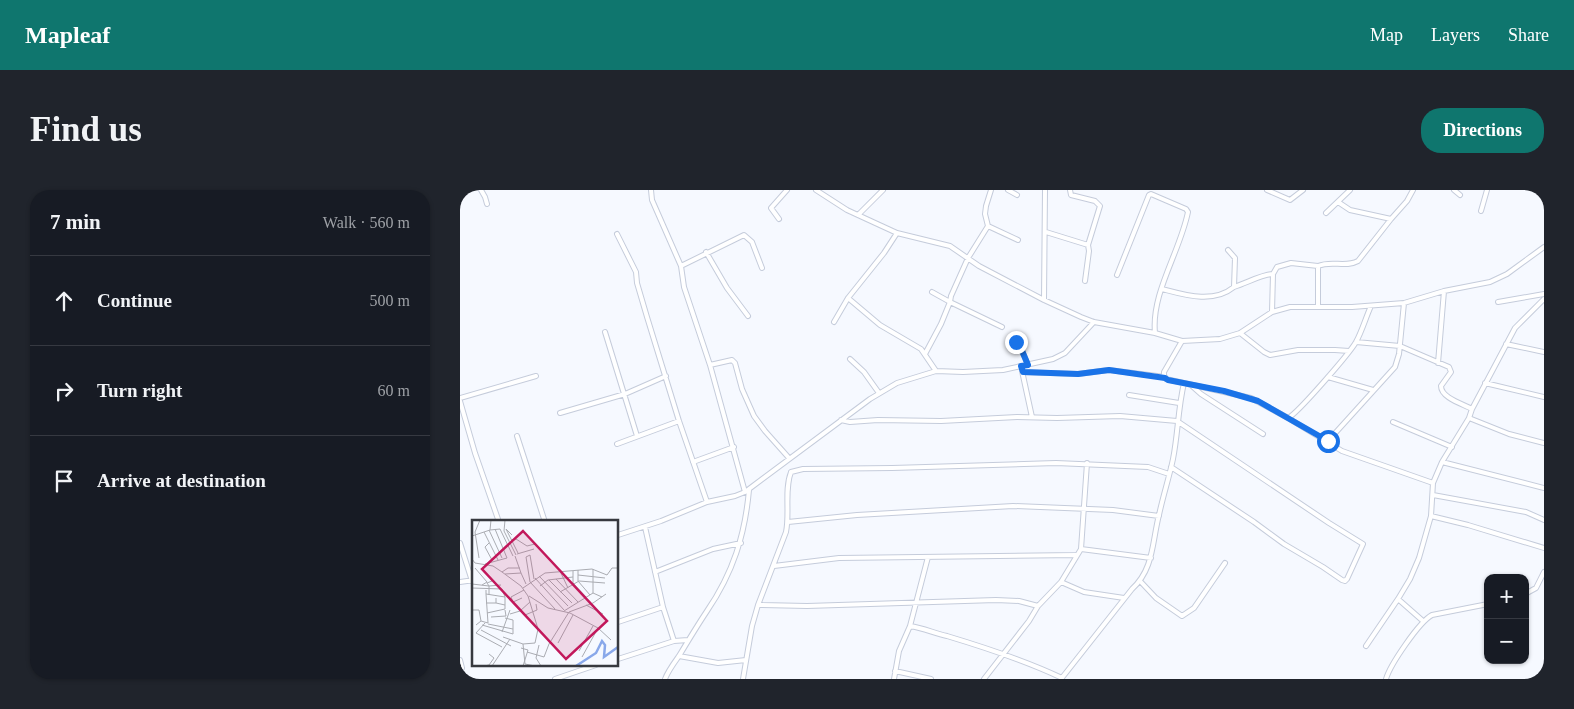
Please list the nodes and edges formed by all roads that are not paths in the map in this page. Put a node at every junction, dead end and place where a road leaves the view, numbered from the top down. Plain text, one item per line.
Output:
1 (481, 190) edge
2 (650, 190) edge
3 (787, 190) edge
4 (816, 190) edge
5 (883, 190) edge
6 (991, 190) edge
7 (1008, 190) edge
8 (1046, 190) edge
9 (1070, 190) edge
10 (1267, 190) edge
11 (1302, 190) edge
12 (1350, 190) edge
13 (1413, 190) edge
14 (1454, 190) edge
15 (1487, 190) edge
16 (1016, 195) dead end
17 (1460, 195) dead end
18 (1338, 202) junction
19 (487, 204) dead end
20 (1481, 211) dead end
21 (1326, 213) dead end
22 (858, 215) junction
23 (779, 219) dead end
24 (1390, 219) junction
25 (988, 226) junction
26 (1046, 232) junction
27 (897, 233) junction
28 (617, 234) dead end
29 (1018, 240) dead end
30 (1088, 245) junction
31 (1544, 247) edge
32 (1228, 250) dead end
33 (706, 252) junction
34 (968, 258) junction
35 (681, 266) junction
36 (1318, 266) junction
37 (762, 268) dead end
38 (1273, 274) junction
39 (1117, 275) dead end
40 (1084, 281) dead end
41 (1234, 288) junction
42 (1162, 289) junction
43 (1444, 291) junction
44 (932, 292) dead end
45 (1544, 294) edge
46 (848, 298) junction
47 (1544, 299) edge
48 (1044, 300) junction
49 (950, 302) junction
50 (1498, 302) dead end
51 (1404, 303) junction
52 (1371, 306) junction
53 (1538, 306) junction
54 (1318, 307) junction
55 (1544, 307) edge
56 (1272, 312) junction
57 (748, 316) dead end
58 (834, 322) dead end
59 (1094, 322) junction
60 (1002, 327) dead end
61 (605, 332) dead end
62 (1240, 332) junction
63 (1155, 333) junction
64 (1182, 341) junction
65 (1016, 342) dead end
66 (1356, 342) junction
67 (1506, 344) junction
68 (1400, 346) junction
69 (1349, 352) junction
70 (1544, 352) edge
71 (925, 354) junction
72 (850, 359) dead end
73 (1438, 363) junction
74 (710, 365) junction
75 (1028, 365) junction
76 (1021, 366) junction
77 (936, 371) junction
78 (1023, 372) junction
79 (536, 376) dead end
80 (666, 376) junction
81 (1328, 377) junction
82 (1165, 378) junction
83 (1184, 383) junction
84 (1485, 383) junction
85 (1190, 385) junction
86 (1373, 390) junction
87 (879, 393) junction
88 (625, 394) junction
89 (1128, 395) dead end
90 (1544, 397) edge
91 (460, 400) edge
92 (1179, 403) junction
93 (1472, 409) junction
94 (560, 413) dead end
95 (1032, 417) junction
96 (1288, 418) junction
97 (1469, 418) junction
98 (679, 420) junction
99 (841, 420) junction
100 (1177, 422) junction
101 (1394, 422) dead end
102 (1263, 434) dead end
103 (517, 436) dead end
104 (637, 436) junction
105 (1328, 441) junction
106 (1544, 443) edge
107 (617, 444) dead end
108 (734, 446) junction
109 (1452, 447) junction
110 (789, 458) junction
111 (693, 462) junction
112 (783, 462) junction
113 (1442, 462) junction
114 (1087, 463) junction
115 (1171, 467) junction
116 (791, 472) junction
117 (1169, 474) junction
118 (1433, 483) junction
119 (1544, 488) edge
120 (747, 491) junction
121 (1433, 494) junction
122 (706, 502) junction
123 (1083, 509) junction
124 (1159, 516) junction
125 (1431, 516) junction
126 (498, 520) edge
127 (544, 520) edge
128 (1544, 520) edge
129 (788, 522) junction
130 (645, 526) junction
131 (619, 534) edge
132 (460, 543) edge
133 (741, 543) junction
134 (1544, 548) edge
135 (1081, 549) junction
136 (1076, 555) junction
137 (928, 557) junction
138 (1151, 558) junction
139 (1226, 563) dead end
140 (774, 566) junction
141 (655, 572) junction
142 (1544, 572) edge
143 (472, 577) edge
144 (1140, 581) junction
145 (1061, 582) junction
146 (1529, 592) edge
147 (1124, 598) junction
148 (1398, 599) junction
149 (917, 602) junction
150 (758, 605) junction
151 (1484, 605) edge
152 (1038, 606) junction
153 (663, 608) junction
154 (1423, 621) junction
155 (619, 622) edge
156 (910, 626) junction
157 (688, 640) junction
158 (674, 641) junction
159 (1366, 646) dead end
160 (1002, 654) junction
161 (679, 656) junction
162 (619, 659) edge
163 (460, 660) edge
164 (746, 660) junction
165 (590, 667) edge
166 (462, 668) dead end
167 (895, 671) junction
168 (1061, 678) edge
169 (555, 679) edge
170 (665, 679) edge
171 (743, 679) edge
172 (894, 679) edge
173 (931, 679) edge
174 (984, 679) edge
175 (1386, 679) edge

1 - 19 street
2 - 35 street
3 - 23 street
4 - 22 street
5 - 22 street
6 - 25 street
7 - 16 street
8 - 26 street
9 - 30 street
10 - 11 street
12 - 18 street
13 - 24 street
14 - 17 street
15 - 20 street
18 - 21 street
18 - 24 street
22 - 27 street
24 - 36 street
25 - 29 street
25 - 34 street
26 - 30 street
26 - 48 street
27 - 34 street
27 - 46 street
28 - 80 street
30 - 40 street
31 - 43 street
32 - 41 street
33 - 35 street
33 - 37 street
33 - 57 street
34 - 48 street
34 - 49 street
35 - 74 street
36 - 38 street
36 - 54 street
38 - 41 street
38 - 56 street
39 - 42 street
41 - 42 street
42 - 63 street
43 - 51 street
43 - 73 street
44 - 49 street
45 - 50 street
46 - 58 street
46 - 71 street
47 - 53 street
48 - 59 street
49 - 60 street
49 - 71 street
51 - 52 street
51 - 68 street
52 - 54 street
52 - 66 street
53 - 55 street
53 - 67 street
54 - 56 street
56 - 62 street
59 - 63 street
59 - 75 street
61 - 88 street
62 - 64 street
62 - 69 street
63 - 64 street
64 - 82 street
65 - 75 street
66 - 68 street
66 - 69 street
67 - 70 street
67 - 84 street
68 - 73 street
68 - 86 street
69 - 81 street
71 - 77 street
72 - 87 street
73 - 93 street
74 - 108 street
74 - 110 street
75 - 76 street
76 - 77 street
76 - 78 street
77 - 87 street
78 - 82 street
78 - 95 street
79 - 91 street
80 - 88 street
80 - 98 street
81 - 86 street
81 - 96 street
82 - 83 street
83 - 85 street
83 - 92 street
84 - 90 street
84 - 93 street
85 - 96 street
85 - 102 street
86 - 105 street
87 - 99 street
88 - 94 street
88 - 104 street
89 - 92 street
91 - 126 street
92 - 100 street
93 - 97 street
95 - 99 street
95 - 100 street
96 - 105 street
97 - 106 street
97 - 109 street
98 - 104 street
98 - 111 street
99 - 110 street
100 - 115 street
100 - 115 street
101 - 109 street
103 - 127 street
104 - 107 street
105 - 118 street
108 - 111 street
108 - 120 street
109 - 113 street
110 - 112 street
111 - 122 street
112 - 116 street
112 - 120 street
113 - 118 street
113 - 119 street
114 - 116 street
114 - 117 street
114 - 123 street
115 - 117 street
116 - 129 street
117 - 124 street
118 - 121 street
120 - 122 street
120 - 133 street
121 - 125 street
121 - 128 street
122 - 130 street
123 - 124 street
123 - 129 street
123 - 135 street
124 - 138 street
125 - 134 street
125 - 148 street
129 - 140 street
130 - 131 street
130 - 141 street
132 - 143 street
133 - 141 street
133 - 157 street
135 - 136 street
135 - 138 street
136 - 137 street
136 - 145 street
137 - 140 street
137 - 149 street
138 - 144 street
139 - 144 street
140 - 150 street
141 - 153 street
142 - 146 street
144 - 147 street
145 - 147 street
145 - 152 street
147 - 168 street
148 - 154 street
148 - 159 street
149 - 150 street
149 - 152 street
149 - 156 street
150 - 164 street
151 - 154 street
152 - 160 street
153 - 155 street
153 - 158 street
154 - 175 street
156 - 160 street
156 - 167 street
157 - 158 street
157 - 161 street
158 - 162 street
160 - 168 street
160 - 174 street
161 - 164 street
161 - 170 street
163 - 166 street
164 - 171 street
165 - 169 street
167 - 172 street
167 - 173 street

